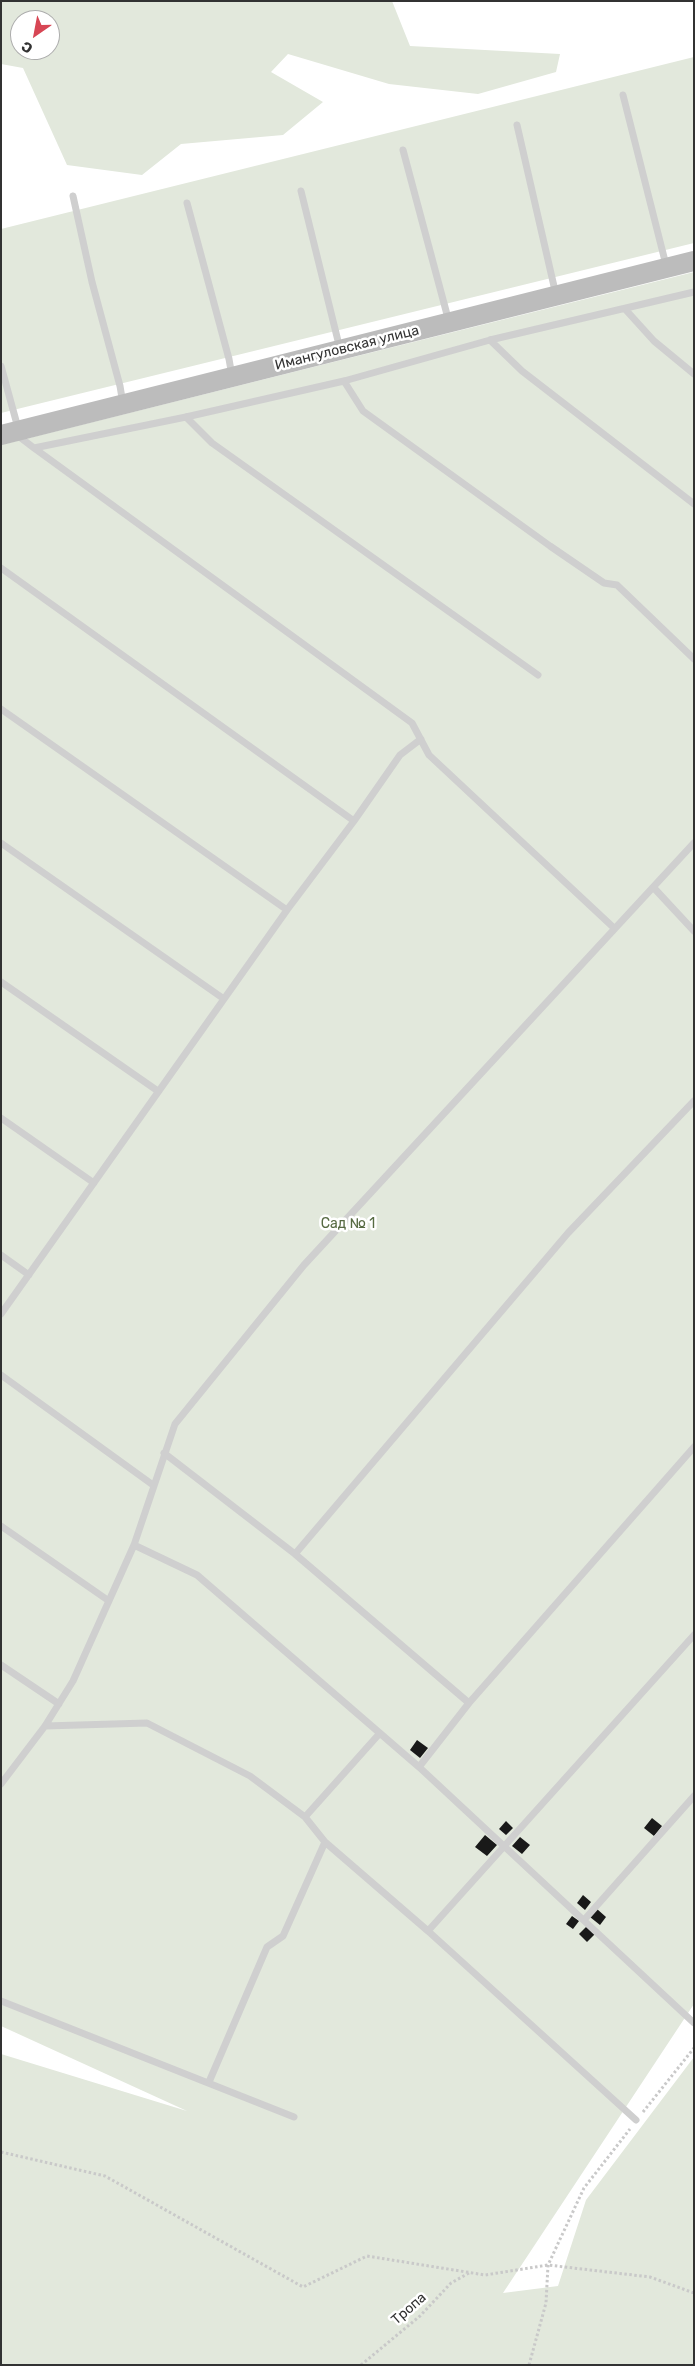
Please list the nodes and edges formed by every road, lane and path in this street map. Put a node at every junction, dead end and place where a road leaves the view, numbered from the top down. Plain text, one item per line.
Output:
1 (623, 95) dead end
2 (517, 125) dead end
3 (403, 150) dead end
4 (301, 191) dead end
5 (73, 196) dead end
6 (187, 203) dead end
7 (694, 261) edge
8 (667, 268) junction
9 (694, 292) edge
10 (556, 295) junction
11 (625, 309) junction
12 (449, 322) junction
13 (490, 340) junction
14 (340, 350) junction
15 (1, 366) edge
16 (694, 374) edge
17 (232, 377) junction
18 (344, 381) junction
19 (123, 404) junction
20 (186, 417) junction
21 (11, 433) edge
22 (34, 448) junction
23 (694, 504) edge
24 (1, 568) edge
25 (694, 660) edge
26 (538, 675) dead end
27 (1, 709) edge
28 (421, 740) junction
29 (354, 821) junction
30 (1, 843) edge
31 (694, 843) edge
32 (654, 888) junction
33 (287, 910) junction
34 (614, 928) junction
35 (694, 931) edge
36 (1, 982) edge
37 (224, 999) junction
38 (158, 1091) junction
39 (694, 1101) edge
40 (1, 1118) edge
41 (94, 1183) junction
42 (1, 1254) edge
43 (29, 1275) junction
44 (1, 1314) edge
45 (1, 1375) edge
46 (694, 1447) edge
47 (164, 1453) junction
48 (153, 1485) junction
49 (1, 1526) edge
50 (134, 1545) junction
51 (295, 1554) junction
52 (109, 1601) junction
53 (694, 1635) edge
54 (1, 1665) edge
55 (469, 1703) junction
56 (58, 1704) junction
57 (45, 1726) junction
58 (380, 1733) junction
59 (419, 1767) junction
60 (1, 1784) edge
61 (694, 1796) edge
62 (304, 1817) junction
63 (325, 1842) junction
64 (505, 1846) junction
65 (584, 1920) junction
66 (428, 1931) junction
67 (1, 2001) edge
68 (694, 2023) edge
69 (694, 2048) edge
70 (209, 2082) junction
71 (294, 2117) dead end
72 (636, 2120) junction
73 (1, 2152) edge
74 (548, 2265) junction
75 (471, 2272) junction
76 (694, 2293) edge
77 (361, 2365) edge
78 (529, 2365) edge

1 - 8 lane
2 - 10 lane
3 - 12 lane
4 - 14 lane
5 - 19 lane
6 - 17 lane
7 - 8 street, Имангуловская улица
8 - 10 street, Имангуловская улица
9 - 11 lane
10 - 12 street, Имангуловская улица
11 - 13 lane
11 - 16 lane
12 - 14 street, Имангуловская улица
13 - 18 lane
13 - 23 lane
14 - 17 street, Имангуловская улица
15 - 21 lane
17 - 19 street, Имангуловская улица
18 - 20 lane
18 - 25 lane
19 - 21 street, Имангуловская улица
20 - 22 lane
20 - 26 lane
21 - 22 lane
22 - 28 lane
24 - 29 lane
27 - 33 lane
28 - 29 lane
28 - 34 lane
29 - 33 lane
30 - 37 lane
31 - 32 lane
32 - 34 lane
32 - 35 lane
33 - 37 lane
34 - 47 lane
36 - 38 lane
37 - 38 lane
38 - 41 lane
39 - 51 lane
40 - 41 lane
41 - 43 lane
42 - 43 lane
43 - 44 lane
45 - 48 lane
46 - 55 lane
47 - 48 lane
47 - 51 lane
48 - 50 lane
49 - 52 lane
50 - 52 lane
50 - 58 lane
51 - 55 lane
52 - 56 lane
53 - 64 lane
54 - 56 lane
55 - 59 lane
56 - 57 lane
57 - 60 lane
57 - 62 lane
58 - 59 lane
58 - 62 lane
59 - 64 lane
61 - 65 lane
62 - 63 lane
63 - 66 lane
63 - 70 lane
64 - 65 lane
64 - 66 lane
65 - 68 lane
66 - 72 lane
67 - 70 lane
69 - 72 path
70 - 71 lane
72 - 74 path
73 - 75 path
74 - 75 path
74 - 76 path
74 - 78 path
75 - 77 path, Тропа

